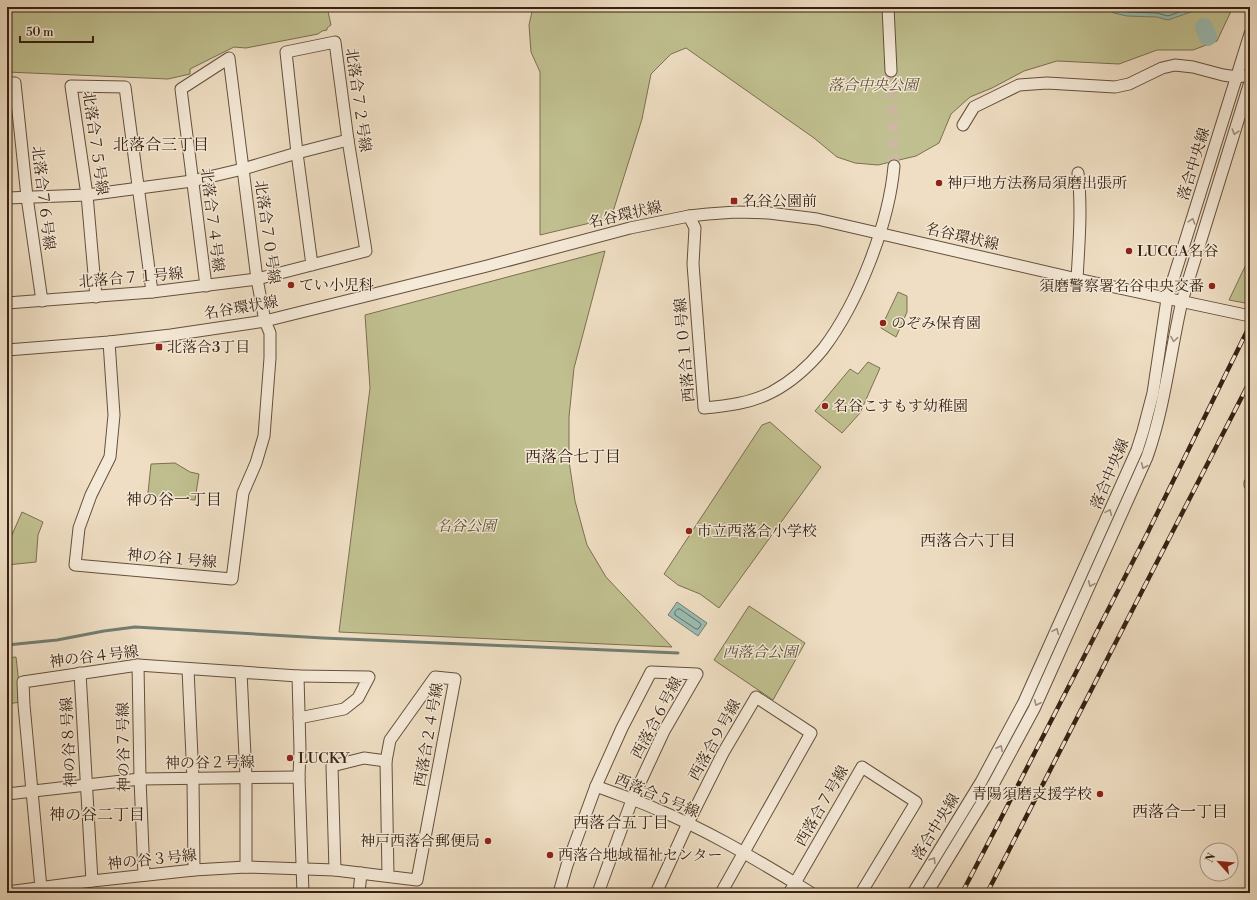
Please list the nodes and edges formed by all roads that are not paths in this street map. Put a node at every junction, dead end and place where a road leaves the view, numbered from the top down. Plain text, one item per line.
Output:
1 (888, 7) edge
2 (1250, 34) edge
3 (891, 70) tunnel mouth
4 (1250, 76) edge
5 (1236, 77) junction
6 (1250, 82) edge
7 (7, 83) edge
8 (964, 125) dead end
9 (348, 140) junction
10 (297, 153) junction
11 (894, 166) tunnel mouth
12 (243, 170) junction
13 (1078, 173) dead end
14 (192, 181) junction
15 (138, 188) junction
16 (87, 195) junction
17 (27, 197) junction
18 (7, 198) edge
19 (689, 216) junction
20 (880, 233) junction
21 (312, 265) junction
22 (257, 279) junction
23 (1076, 279) junction
24 (206, 286) junction
25 (152, 292) junction
26 (96, 297) junction
27 (1167, 298) junction
28 (42, 301) junction
29 (1182, 301) junction
30 (7, 303) edge
31 (1250, 316) edge
32 (265, 321) junction
33 (109, 342) junction
34 (7, 350) edge
35 (138, 665) junction
36 (188, 669) junction
37 (241, 672) junction
38 (80, 674) junction
39 (298, 676) junction
40 (299, 718) junction
41 (386, 761) junction
42 (246, 777) junction
43 (299, 777) junction
44 (193, 779) junction
45 (140, 780) junction
46 (86, 785) junction
47 (596, 786) junction
48 (32, 791) junction
49 (7, 794) edge
50 (632, 800) junction
51 (688, 823) junction
52 (743, 852) junction
53 (246, 867) junction
54 (302, 868) junction
55 (194, 870) junction
56 (335, 870) junction
57 (361, 873) junction
58 (144, 875) junction
59 (388, 876) junction
60 (92, 881) junction
61 (795, 883) junction
62 (41, 888) junction
63 (7, 892) edge
64 (302, 893) edge
65 (358, 893) edge
66 (559, 893) edge
67 (598, 893) edge
68 (656, 893) edge
69 (721, 893) edge
70 (789, 893) edge
71 (811, 893) edge
72 (861, 893) edge
73 (913, 893) edge
74 (927, 893) edge

1 - 3 street
2 - 5 street, 落合中央線
4 - 5 street
5 - 8 street
27 -> 5 street, 落合中央線
6 -> 29 street, 落合中央線
7 - 17 street, 北落合７６号線
9 - 10 street
9 - 10 street, 北落合７２号線
9 - 21 street, 北落合７２号線
10 - 12 street
10 - 21 street, 北落合７２号線
11 - 20 street
12 - 14 street, 北落合７０号線
12 - 14 street, 北落合７４号線
12 - 22 street, 北落合７０号線
13 - 23 street
14 - 15 street, 北落合７０号線
14 - 24 street, 北落合７４号線
15 - 16 street, 北落合７０号線
15 - 16 street, 北落合７５号線
15 - 25 street, 北落合７５号線
16 - 17 street, 北落合７０号線
16 - 26 street, 北落合７５号線
17 - 18 street, 北落合７０号線
17 - 28 street, 北落合７６号線
19 - 20 street, 名谷環状線
19 - 20 street, 西落合１０号線
19 - 32 street, 名谷環状線
20 - 23 street, 名谷環状線
21 - 22 street, 北落合７２号線
22 - 24 street, 北落合７１号線
22 - 32 street, 北落合７０号線
23 - 27 street, 名谷環状線
24 - 25 street, 北落合７１号線
25 - 26 street, 北落合７１号線
26 - 28 street, 北落合７１号線
27 - 29 street, 名谷環状線
73 -> 27 street, 落合中央線
28 - 30 street, 北落合７１号線
29 - 31 street, 名谷環状線
29 -> 74 street, 落合中央線
32 - 33 street, 名谷環状線
32 - 33 street, 神の谷１号線
33 - 34 street, 名谷環状線
35 - 36 street, 神の谷４号線
35 - 38 street, 神の谷４号線
35 - 45 street, 神の谷７号線
36 - 37 street, 神の谷４号線
36 - 44 street
37 - 39 street, 神の谷４号線
37 - 42 street
38 - 46 street, 神の谷８号線
38 - 48 street, 神の谷４号線
39 - 40 street
39 - 40 street, 神の谷４号線
40 - 43 street
41 - 56 street
41 - 59 street, 西落合２４号線
41 - 59 street, 西落合２４号線
42 - 43 street, 神の谷２号線
42 - 44 street, 神の谷２号線
42 - 53 street
43 - 54 street
44 - 45 street, 神の谷２号線
44 - 55 street
45 - 46 street, 神の谷２号線
45 - 58 street, 神の谷７号線
46 - 48 street, 神の谷２号線
46 - 60 street, 神の谷８号線
47 - 50 street, 西落合５号線
47 - 50 street, 西落合６号線
47 - 66 street, 西落合５号線
48 - 49 street, 神の谷２号線
48 - 62 street, 神の谷４号線
50 - 51 street, 西落合５号線
50 - 67 street, 西落合６号線
51 - 52 street, 西落合５号線
51 - 52 street, 西落合９号線
51 - 68 street, 西落合９号線
52 - 61 street, 西落合５号線
52 - 69 street, 西落合９号線
53 - 54 street, 神の谷３号線
53 - 55 street, 神の谷３号線
54 - 56 street, 西落合２４号線
54 - 64 street
55 - 58 street, 神の谷３号線
56 - 57 street, 西落合２４号線
57 - 59 street, 西落合２４号線
57 - 65 street
58 - 60 street, 神の谷３号線
60 - 62 street, 神の谷３号線
61 - 70 street
61 - 71 street, 西落合５号線
61 - 72 street, 西落合７号線
62 - 63 street, 神の谷３号線

